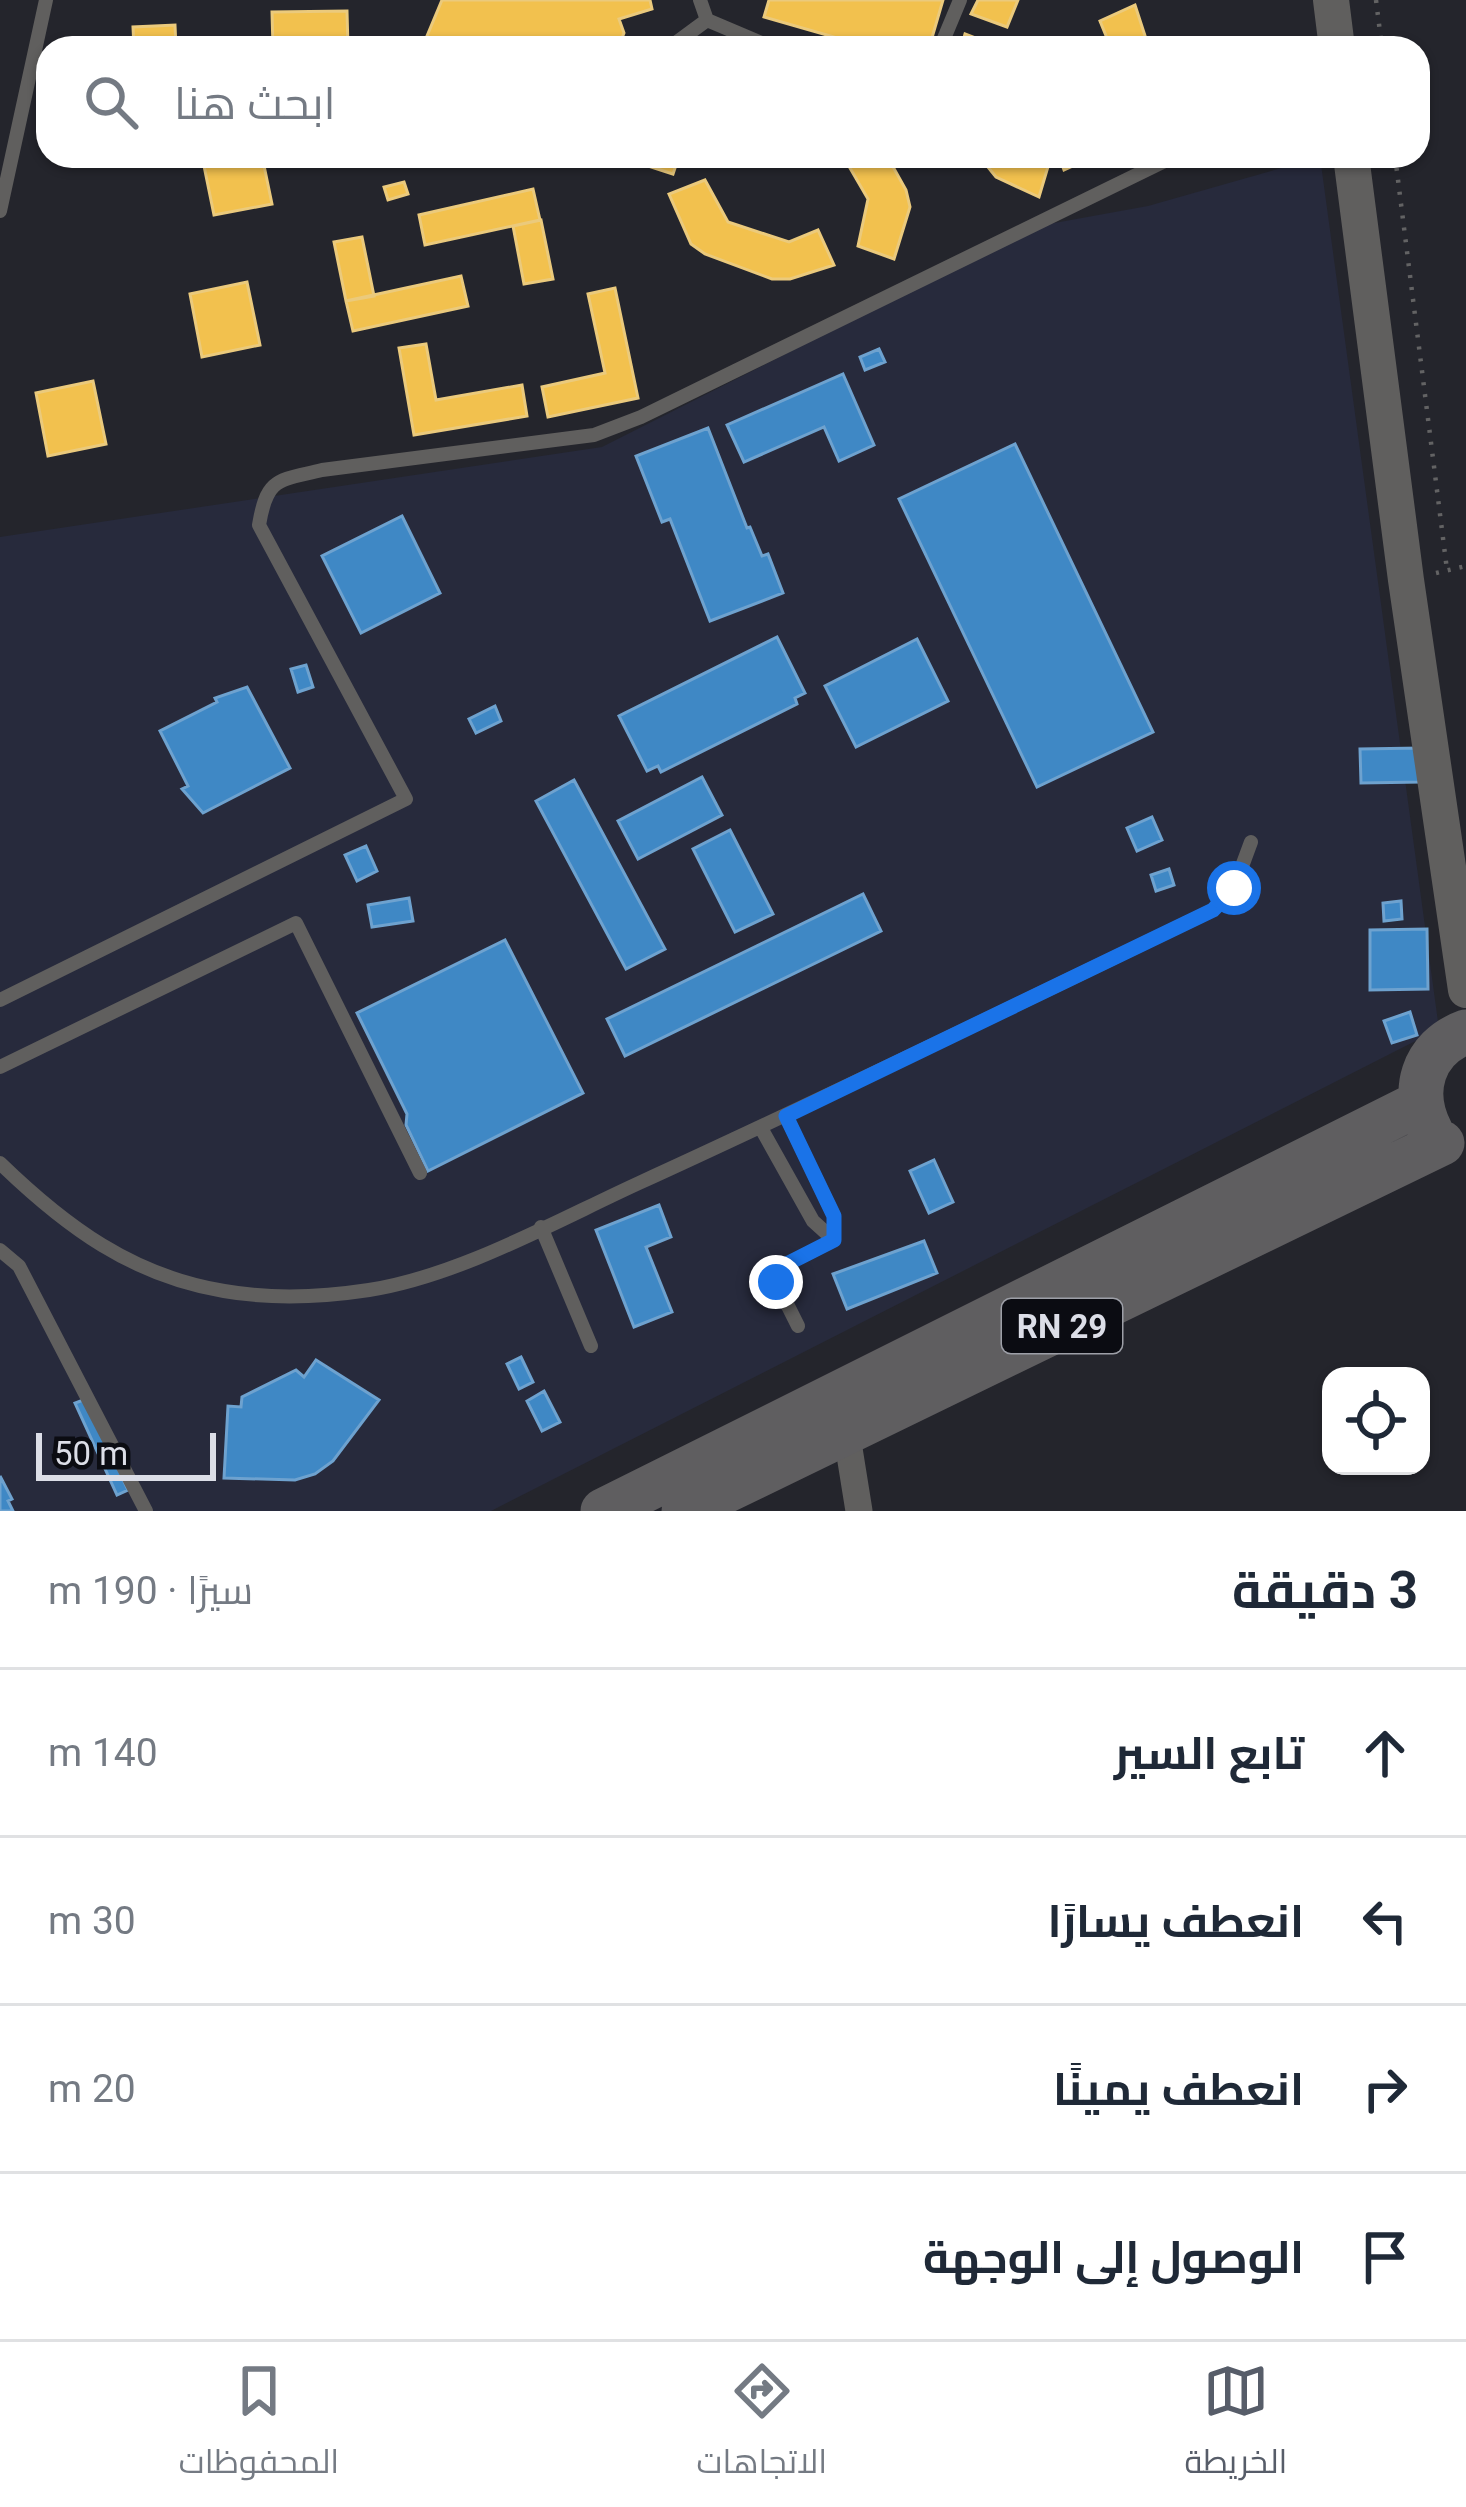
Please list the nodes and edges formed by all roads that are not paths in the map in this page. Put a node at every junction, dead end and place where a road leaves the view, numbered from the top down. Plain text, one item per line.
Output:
1 (46, 0) edge
2 (700, 0) edge
3 (960, 0) edge
4 (1331, 0) edge
5 (706, 20) junction
6 (38, 36) edge
7 (685, 36) edge
8 (744, 36) edge
9 (945, 36) edge
10 (1336, 36) edge
11 (36, 46) edge
12 (1150, 168) edge
13 (1353, 168) edge
14 (0, 211) edge
15 (1252, 842) dead end
16 (1466, 990) edge
17 (0, 1000) edge
18 (1466, 1032) edge
19 (0, 1067) edge
20 (1420, 1103) junction
21 (786, 1116) junction
22 (761, 1128) junction
23 (1454, 1150) edge
24 (0, 1163) edge
25 (421, 1173) dead end
26 (541, 1227) junction
27 (834, 1240) junction
28 (0, 1250) edge
29 (798, 1326) dead end
30 (591, 1346) dead end
31 (846, 1430) junction
32 (146, 1511) edge
33 (603, 1511) edge
34 (684, 1511) edge
35 (859, 1511) edge

1 - 6 lane
2 - 5 lane
3 - 9 lane
4 - 10 street
5 - 7 lane
5 - 8 lane
11 - 14 lane
12 - 17 lane
13 - 16 street
15 - 21 lane
18 - 20 highway
19 - 25 lane
20 - 23 highway
20 - 33 highway
21 - 22 lane
21 - 27 lane
22 - 26 lane
22 - 27 lane
23 - 31 highway, RN 29
24 - 26 lane
26 - 30 lane
27 - 29 lane
28 - 32 lane
31 - 34 highway, RN 29
31 - 35 street

